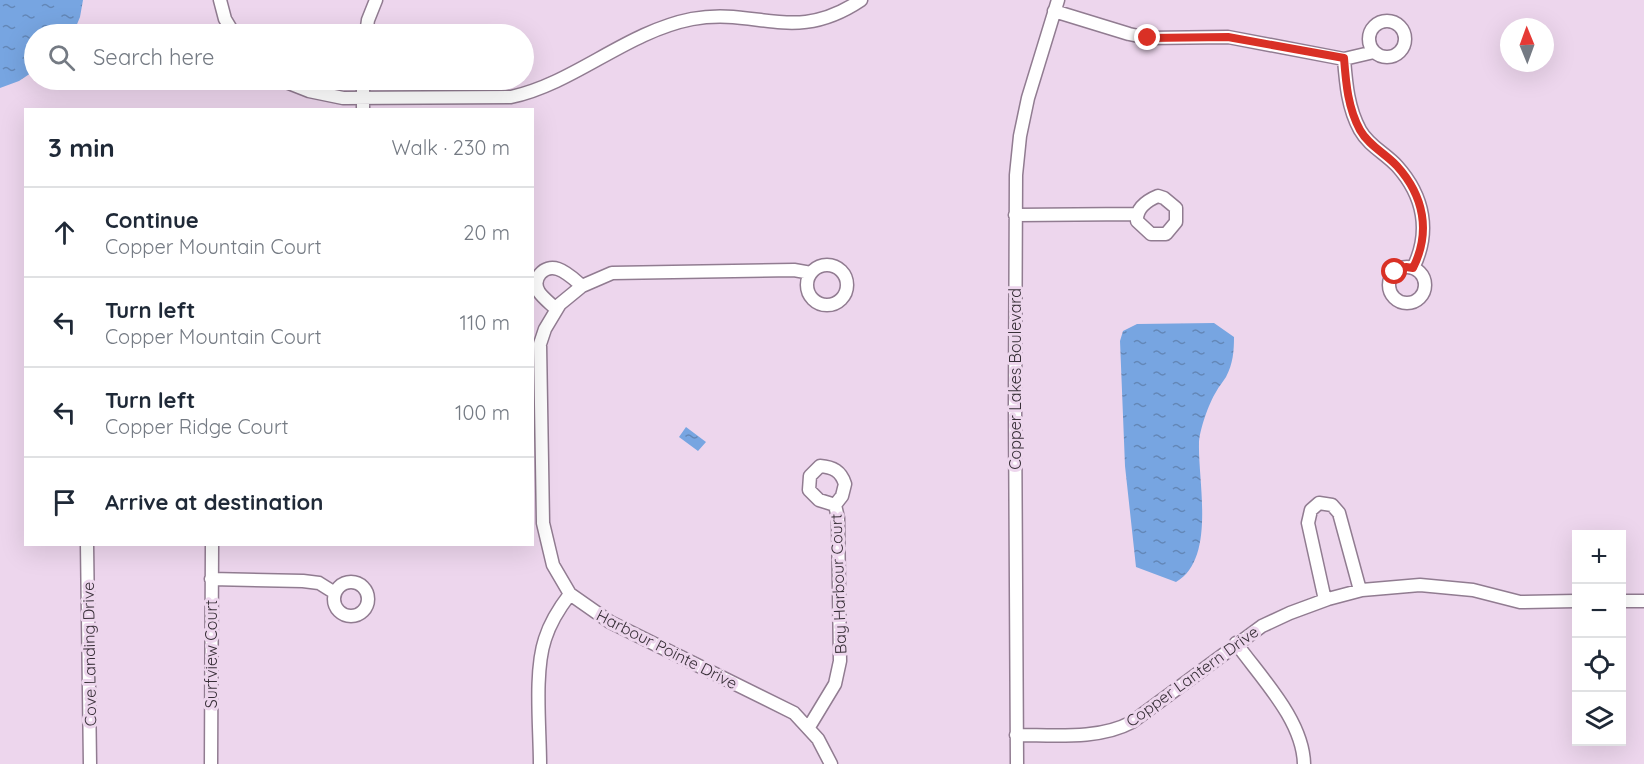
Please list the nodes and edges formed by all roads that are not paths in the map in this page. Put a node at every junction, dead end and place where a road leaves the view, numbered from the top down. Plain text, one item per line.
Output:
1 (220, 0) edge
2 (376, 0) edge
3 (861, 0) edge
4 (1056, 6) edge
5 (228, 24) edge
6 (367, 24) edge
7 (1374, 52) dead end
8 (1344, 58) junction
9 (304, 90) edge
10 (363, 104) edge
11 (1136, 214) dead end
12 (1015, 215) junction
13 (1413, 268) dead end
14 (811, 273) dead end
15 (582, 286) junction
16 (556, 309) junction
17 (537, 423) edge
18 (835, 505) dead end
19 (87, 546) edge
20 (212, 546) edge
21 (211, 579) junction
22 (1360, 590) junction
23 (335, 593) dead end
24 (570, 594) junction
25 (1325, 600) junction
26 (1572, 601) edge
27 (1626, 601) edge
28 (1644, 601) edge
29 (1236, 643) junction
30 (809, 727) junction
31 (1017, 735) junction
32 (90, 764) edge
33 (211, 764) edge
34 (540, 764) edge
35 (831, 764) edge
36 (1017, 764) edge
37 (1305, 764) edge

1 - 5 street
2 - 6 street
3 - 10 street
4 - 8 street
4 - 12 street, Copper Lakes Boulevard
7 - 8 street
8 - 13 street
9 - 10 street
11 - 12 street
12 - 31 street, Copper Lakes Boulevard
14 - 15 street, Harbour Pointe Drive
15 - 16 street, Harbour Pointe Drive
15 - 16 street
16 - 17 street, Harbour Pointe Drive
17 - 24 street, Harbour Pointe Drive
18 - 30 street, Bay Harbour Court
19 - 32 street, Cove Landing Drive
20 - 21 street, Surfview Court
21 - 23 street
21 - 33 street, Surfview Court
22 - 25 street, Copper Lantern Drive
22 - 25 street
22 - 26 street, Copper Lantern Drive
24 - 30 street, Harbour Pointe Drive
24 - 34 street
25 - 29 street, Copper Lantern Drive
27 - 28 street
29 - 31 street, Copper Lantern Drive
29 - 37 street
30 - 35 street, Harbour Pointe Drive
31 - 36 street, Copper Lakes Boulevard

